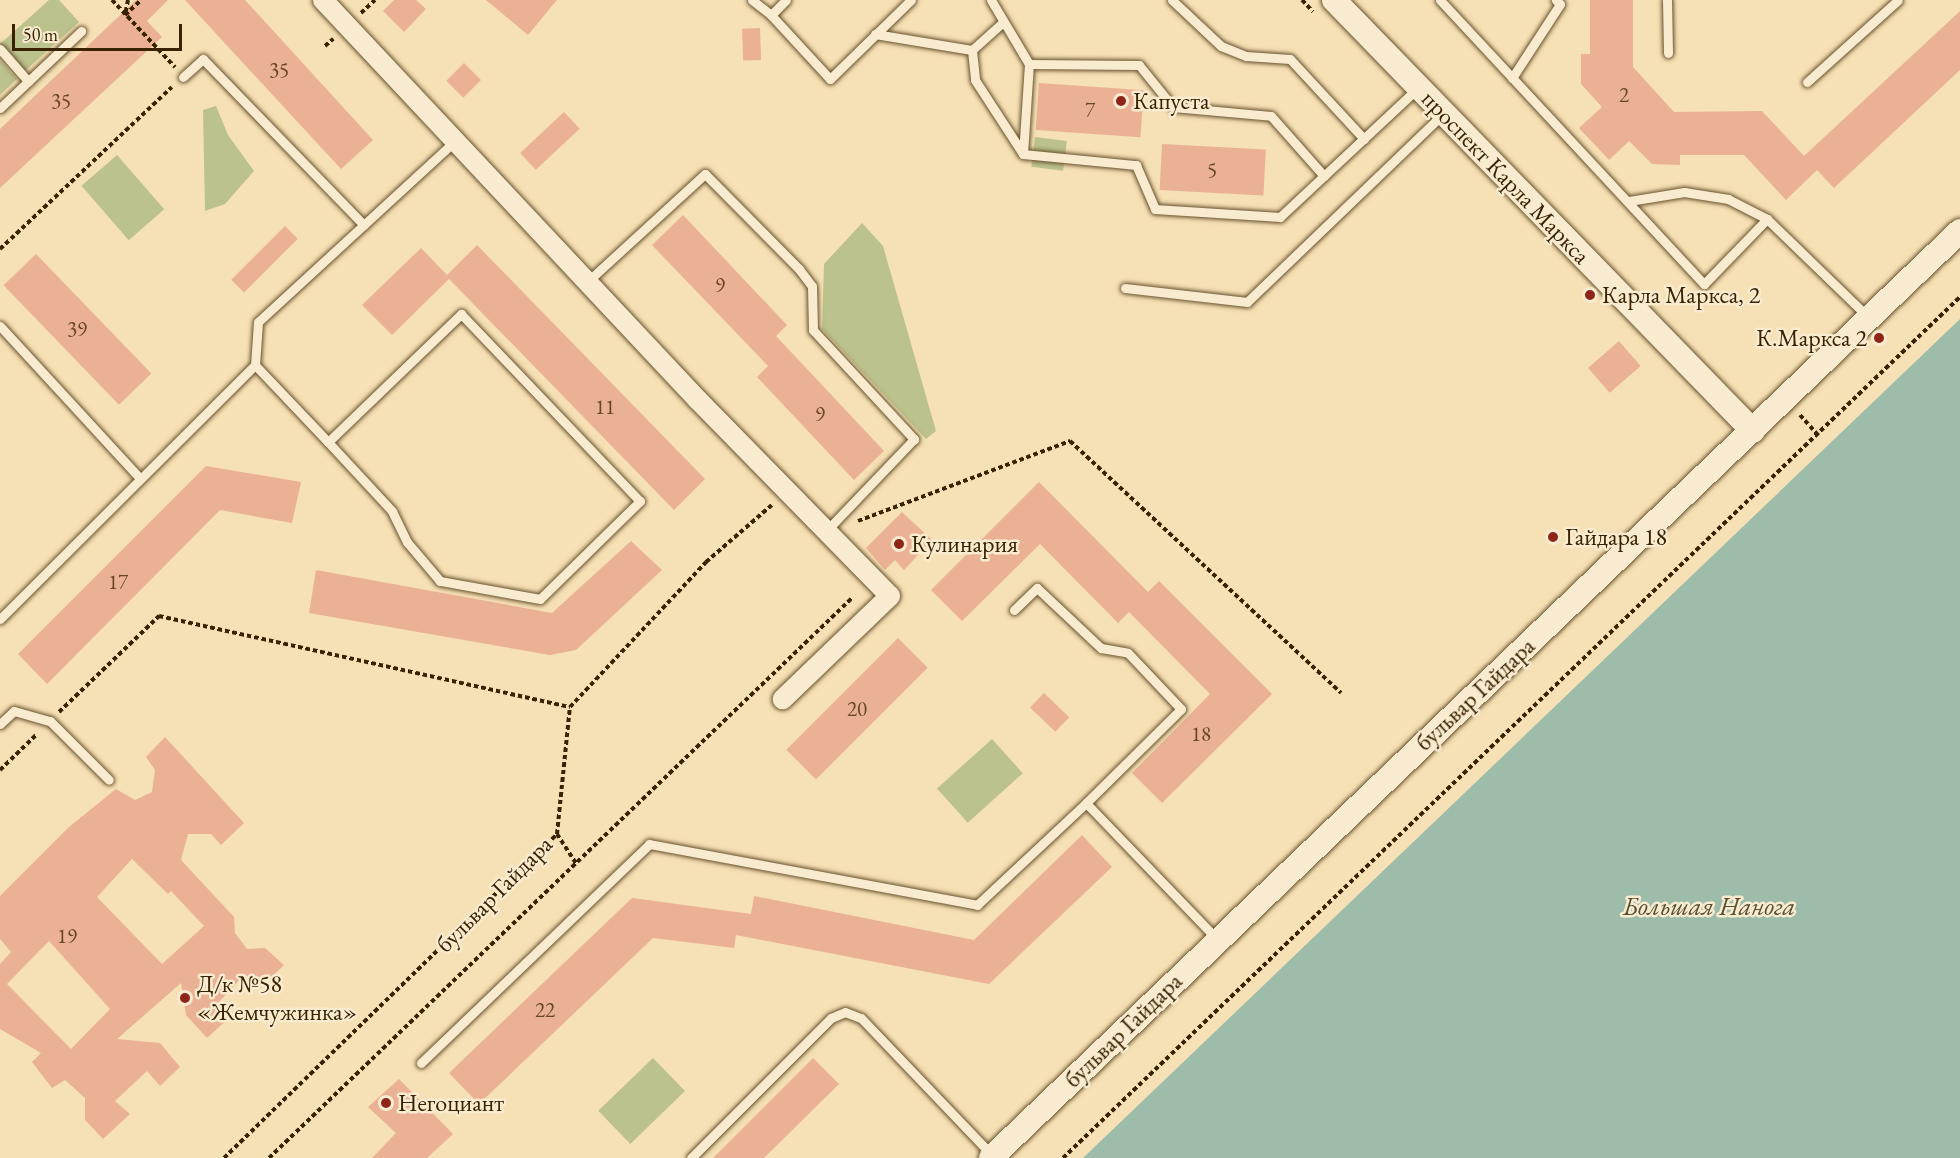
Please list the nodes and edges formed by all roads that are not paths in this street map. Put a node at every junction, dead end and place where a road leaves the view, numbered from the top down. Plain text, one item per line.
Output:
1 (323, 0) edge
2 (752, 0) edge
3 (786, 0) edge
4 (911, 0) edge
5 (991, 0) edge
6 (1172, 0) edge
7 (1334, 0) edge
8 (1440, 0) edge
9 (1556, 0) edge
10 (1667, 0) edge
11 (1898, 0) edge
12 (771, 15) junction
13 (1002, 23) junction
14 (81, 32) dead end
15 (875, 34) junction
16 (0, 49) edge
17 (972, 50) junction
18 (1668, 53) dead end
19 (1029, 64) junction
20 (183, 77) road end
21 (1512, 78) junction
22 (28, 81) junction
23 (1807, 82) dead end
24 (1419, 87) junction
25 (0, 108) edge
26 (1444, 113) junction
27 (1364, 139) junction
28 (454, 142) junction
29 (1023, 154) junction
30 (1324, 176) junction
31 (1629, 201) junction
32 (1767, 219) junction
33 (364, 225) junction
34 (1960, 231) edge
35 (586, 282) junction
36 (1125, 288) dead end
37 (1870, 319) junction
38 (0, 326) edge
39 (255, 365) junction
40 (1753, 431) junction
41 (328, 442) junction
42 (140, 478) junction
43 (827, 530) junction
44 (1014, 610) dead end
45 (0, 619) edge
46 (783, 699) dead end
47 (0, 724) edge
48 (109, 780) dead end
49 (1086, 803) junction
50 (1217, 939) junction
51 (421, 1063) dead end
52 (992, 1157) edge
53 (691, 1158) edge

1 - 28 street
2 - 12 lane
3 - 12 lane
4 - 15 lane
5 - 13 lane
6 - 27 lane
7 - 24 street, проспект Карла Маркса
8 - 21 lane
9 - 21 lane
10 - 18 lane
11 - 23 lane
12 - 15 lane
13 - 17 lane
13 - 19 lane
14 - 22 lane
15 - 17 lane
16 - 22 lane
17 - 29 lane
19 - 29 lane
19 - 30 lane
20 - 33 lane
21 - 31 lane
22 - 25 lane
24 - 26 street, проспект Карла Маркса
24 - 27 lane
26 - 36 lane
26 - 40 street, проспект Карла Маркса
27 - 30 lane
28 - 33 lane
28 - 35 street
29 - 30 lane
31 - 32 lane
31 - 32 lane
32 - 37 lane
33 - 39 lane
34 - 37 street, бульвар Гайдара
35 - 43 street
35 - 43 lane
37 - 40 street, бульвар Гайдара
38 - 42 lane
39 - 41 lane
39 - 42 lane
40 - 50 street, бульвар Гайдара
41 - 41 lane
42 - 45 lane
43 - 46 street
44 - 49 lane
47 - 48 lane
49 - 50 lane
49 - 51 lane
50 - 52 street, бульвар Гайдара
52 - 53 lane

